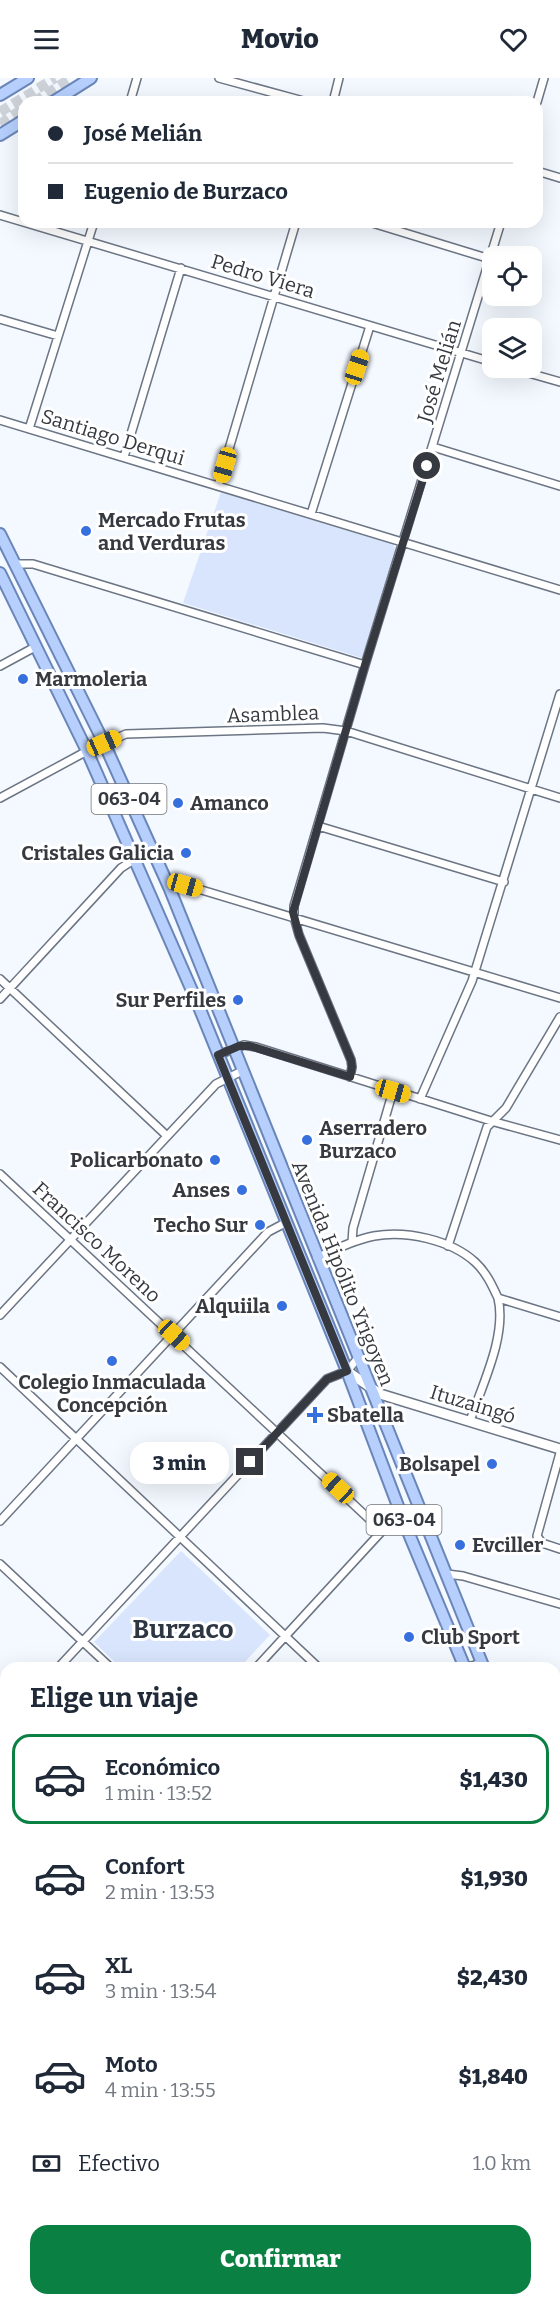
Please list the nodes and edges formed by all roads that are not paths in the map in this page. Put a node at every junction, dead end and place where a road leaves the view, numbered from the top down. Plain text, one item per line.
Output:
1 (28, 78) edge
2 (91, 78) edge
3 (137, 78) edge
4 (219, 78) edge
5 (339, 78) edge
6 (544, 78) edge
7 (0, 95) edge
8 (62, 96) edge
9 (132, 96) edge
10 (285, 96) edge
11 (334, 96) edge
12 (539, 96) edge
13 (18, 124) edge
14 (0, 135) edge
15 (543, 173) edge
16 (560, 178) edge
17 (0, 215) edge
18 (18, 220) edge
19 (44, 228) edge
20 (92, 228) edge
21 (294, 228) edge
22 (388, 228) edge
23 (499, 228) edge
24 (88, 241) junction
25 (494, 246) edge
26 (482, 257) edge
27 (181, 268) junction
28 (482, 286) edge
29 (274, 297) junction
30 (0, 319) edge
31 (370, 326) junction
32 (58, 336) junction
33 (461, 353) junction
34 (482, 359) edge
35 (542, 377) edge
36 (560, 382) edge
37 (0, 420) edge
38 (29, 429) junction
39 (433, 447) junction
40 (124, 457) junction
41 (218, 486) junction
42 (560, 486) edge
43 (311, 514) junction
44 (0, 534) edge
45 (402, 543) junction
46 (15, 564) junction
47 (0, 573) edge
48 (560, 590) edge
49 (35, 647) junction
50 (365, 665) junction
51 (0, 666) edge
52 (560, 694) edge
53 (346, 731) junction
54 (104, 743) junction
55 (87, 751) junction
56 (531, 790) junction
57 (0, 798) edge
58 (560, 798) edge
59 (318, 826) junction
60 (135, 859) junction
61 (504, 882) junction
62 (169, 887) junction
63 (294, 917) junction
64 (475, 972) junction
65 (0, 979) edge
66 (10, 988) junction
67 (560, 998) edge
68 (0, 999) edge
69 (560, 1017) edge
70 (234, 1048) junction
71 (218, 1055) junction
72 (242, 1071) junction
73 (227, 1077) junction
74 (350, 1077) junction
75 (393, 1091) junction
76 (420, 1099) junction
77 (491, 1121) junction
78 (166, 1136) junction
79 (560, 1140) edge
80 (0, 1174) edge
81 (285, 1223) junction
82 (70, 1239) junction
83 (352, 1242) junction
84 (448, 1246) junction
85 (317, 1258) junction
86 (498, 1298) junction
87 (0, 1315) edge
88 (560, 1317) edge
89 (174, 1335) junction
90 (358, 1358) junction
91 (0, 1367) edge
92 (347, 1371) junction
93 (372, 1390) junction
94 (470, 1421) junction
95 (278, 1431) junction
96 (76, 1440) junction
97 (560, 1451) edge
98 (0, 1521) edge
99 (404, 1522) junction
100 (382, 1531) junction
101 (181, 1538) junction
102 (560, 1549) edge
103 (0, 1564) edge
104 (447, 1574) junction
105 (560, 1604) edge
106 (285, 1637) junction
107 (83, 1642) junction
108 (64, 1662) edge
109 (105, 1662) edge
110 (262, 1662) edge
111 (313, 1662) edge
112 (462, 1662) edge
113 (481, 1662) edge

1 - 7 main road
2 - 8 main road
3 - 9 street
4 - 10 street
5 - 11 street
6 - 12 street
13 - 14 main road
15 - 16 street
17 - 18 street, Pedro Viera
19 - 24 street, Pedro Viera
20 - 24 street
21 - 29 street
22 - 26 street
23 - 25 street, José Melián
24 - 27 street, Pedro Viera
24 - 32 street
27 - 29 street, Pedro Viera
27 - 40 street
28 - 33 street, José Melián
29 - 31 street, Pedro Viera
29 - 41 street
30 - 32 street
31 - 33 street, Pedro Viera
31 - 43 street
32 - 38 street
33 - 34 street, Pedro Viera
33 - 39 street, José Melián
35 - 36 street
37 - 38 street, Santiago Derqui
38 - 40 street, Santiago Derqui
39 - 42 street
39 - 45 street, José Melián
40 - 41 street, Santiago Derqui
41 - 43 street, Santiago Derqui
43 - 45 street, Santiago Derqui
44 - 46 main road, Avenida Hipólito Yrigoyen / 063-04
45 - 48 street, Santiago Derqui
45 - 50 street, José Melián
46 - 50 street
46 - 54 main road, Avenida Hipólito Yrigoyen / 063-04
47 - 49 main road, Avenida Hipólito Yrigoyen / 063-04
49 - 51 street
49 - 55 main road, Avenida Hipólito Yrigoyen / 063-04
50 - 53 street, José Melián
52 - 56 street
53 - 54 street, Asamblea
53 - 56 street, Asamblea
53 - 59 street, José Melián
54 - 55 street, Asamblea
54 - 62 main road, Avenida Hipólito Yrigoyen / 063-04
55 - 57 street, Asamblea
55 - 60 main road, Avenida Hipólito Yrigoyen / 063-04
56 - 58 street, Asamblea
56 - 61 street
59 - 61 street
59 - 63 street, José Melián
60 - 66 street
60 - 71 main road, Avenida Hipólito Yrigoyen / 063-04
61 - 64 street
62 - 63 street
62 - 70 main road, Avenida Hipólito Yrigoyen / 063-04
63 - 64 street
63 - 74 street
64 - 67 street
64 - 76 street
65 - 66 street
66 - 68 street
66 - 78 street
69 - 77 street
70 - 71 street
70 - 72 main road, Avenida Hipólito Yrigoyen / 063-04
70 - 74 street
71 - 73 main road, Avenida Hipólito Yrigoyen / 063-04
72 - 73 street
72 - 85 main road, Avenida Hipólito Yrigoyen / 063-04
73 - 78 street
73 - 81 main road, Avenida Hipólito Yrigoyen / 063-04
74 - 75 street
75 - 76 street
75 - 83 street
76 - 77 street
77 - 79 street
77 - 84 street
78 - 82 street
80 - 82 street, Francisco Moreno
81 - 89 street
81 - 92 main road, Avenida Hipólito Yrigoyen / 063-04
82 - 87 street
82 - 89 street, Francisco Moreno
83 - 84 street
83 - 85 street
84 - 86 street
85 - 90 main road, Avenida Hipólito Yrigoyen / 063-04
86 - 88 street
86 - 94 street
89 - 95 street, Francisco Moreno
89 - 96 street
90 - 92 street
90 - 93 main road, Avenida Hipólito Yrigoyen / 063-04
91 - 96 street
92 - 93 street, Ituzaingó
92 - 95 street
92 - 99 main road, Avenida Hipólito Yrigoyen / 063-04
93 - 94 street, Ituzaingó
93 - 104 main road, Avenida Hipólito Yrigoyen / 063-04
94 - 97 street, Ituzaingó
95 - 100 street, Francisco Moreno
95 - 101 street
96 - 98 street
96 - 101 street
97 - 102 street
99 - 100 street
99 - 112 main road, Avenida Hipólito Yrigoyen / 063-04
100 - 106 street
101 - 106 street
101 - 107 street
103 - 107 street
104 - 105 street
104 - 113 main road, Avenida Hipólito Yrigoyen / 063-04
106 - 110 street
106 - 111 street
107 - 108 street
107 - 109 street

